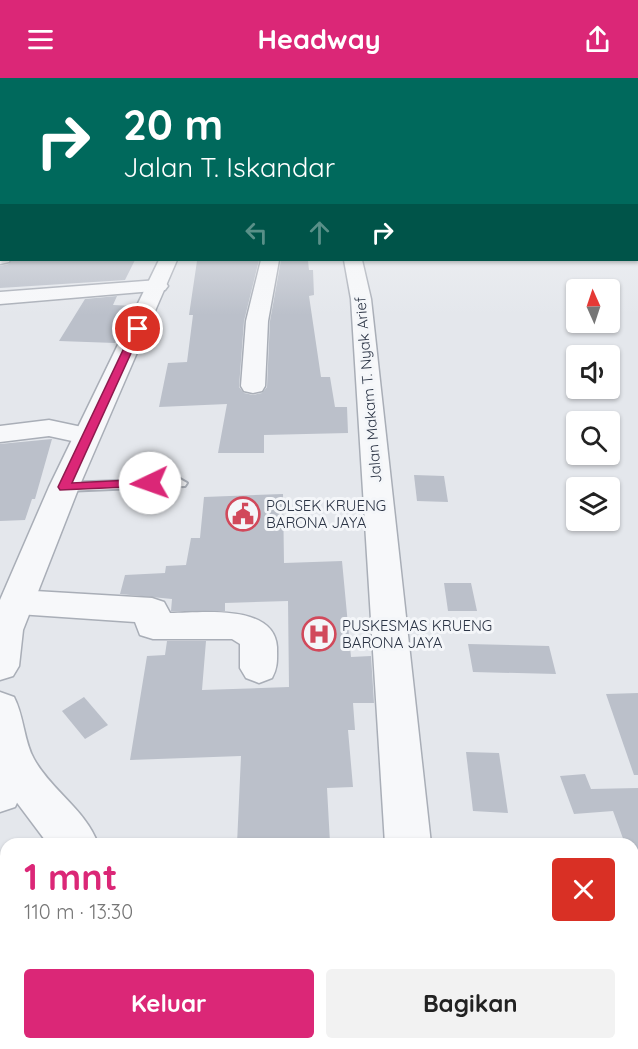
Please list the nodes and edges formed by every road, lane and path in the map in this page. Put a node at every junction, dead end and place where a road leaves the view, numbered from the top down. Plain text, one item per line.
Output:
1 (168, 261) edge
2 (270, 261) edge
3 (352, 261) edge
4 (158, 286) junction
5 (0, 298) edge
6 (253, 386) dead end
7 (0, 434) edge
8 (86, 436) junction
9 (180, 483) dead end
10 (64, 487) junction
11 (8, 620) edge
12 (0, 666) edge
13 (259, 668) dead end
14 (0, 708) edge
15 (7, 779) edge
16 (69, 838) edge
17 (407, 838) edge

1 - 4 street
2 - 6 street
3 - 17 street, Jalan Makam T. Nyak Arief
4 - 5 street
4 - 8 street
7 - 8 street
8 - 10 street
9 - 10 lane
10 - 11 street
11 - 12 street
11 - 13 street
14 - 15 street
15 - 16 street

